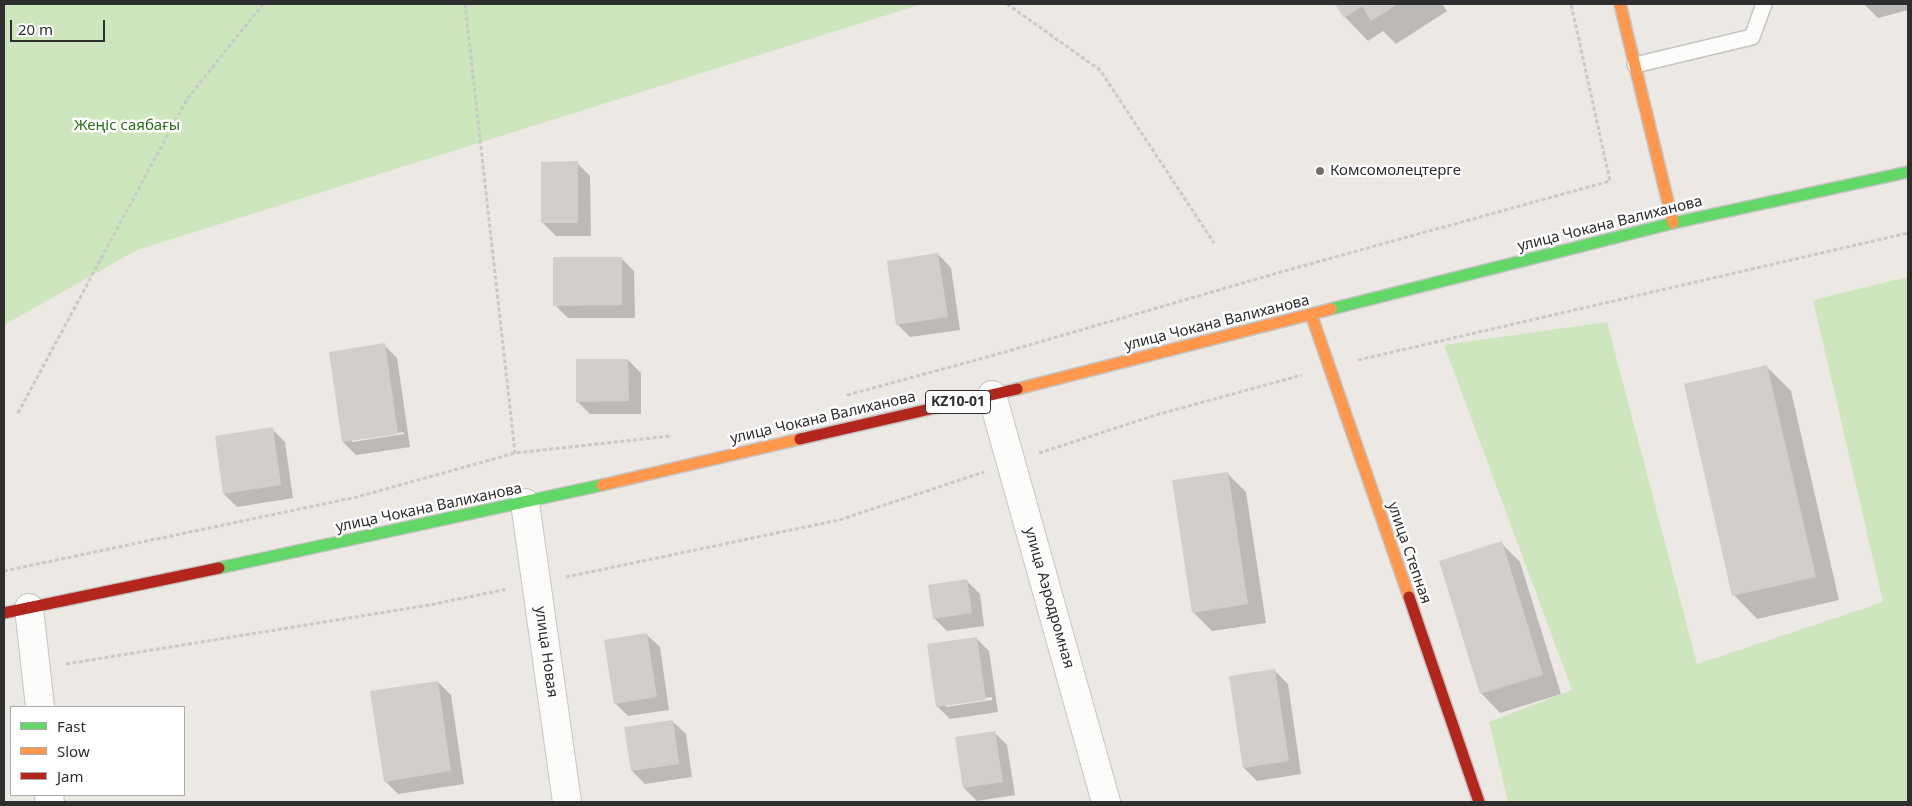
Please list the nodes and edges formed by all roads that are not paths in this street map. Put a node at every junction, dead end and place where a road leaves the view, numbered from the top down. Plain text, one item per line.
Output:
1 (1620, 4) edge
2 (1764, 4) edge
3 (1635, 65) junction
4 (1908, 172) edge
5 (1673, 223) junction
6 (1311, 314) junction
7 (992, 395) junction
8 (525, 503) junction
9 (16, 611) edge
10 (40, 706) edge
11 (567, 802) edge
12 (1106, 802) edge
13 (1479, 802) edge

1 - 3 main road
2 - 3 lane
3 - 5 main road
4 - 5 main road, улица Чокана Валиханова / KZ10-01
5 - 6 main road, улица Чокана Валиханова / KZ10-01
6 - 7 main road, улица Чокана Валиханова / KZ10-01
6 - 13 main road, улица Степная
7 - 8 main road, улица Чокана Валиханова / KZ10-01
7 - 12 street, улица Аэродромная
8 - 9 main road, улица Чокана Валиханова / KZ10-01
8 - 11 street, улица Новая
9 - 10 street

